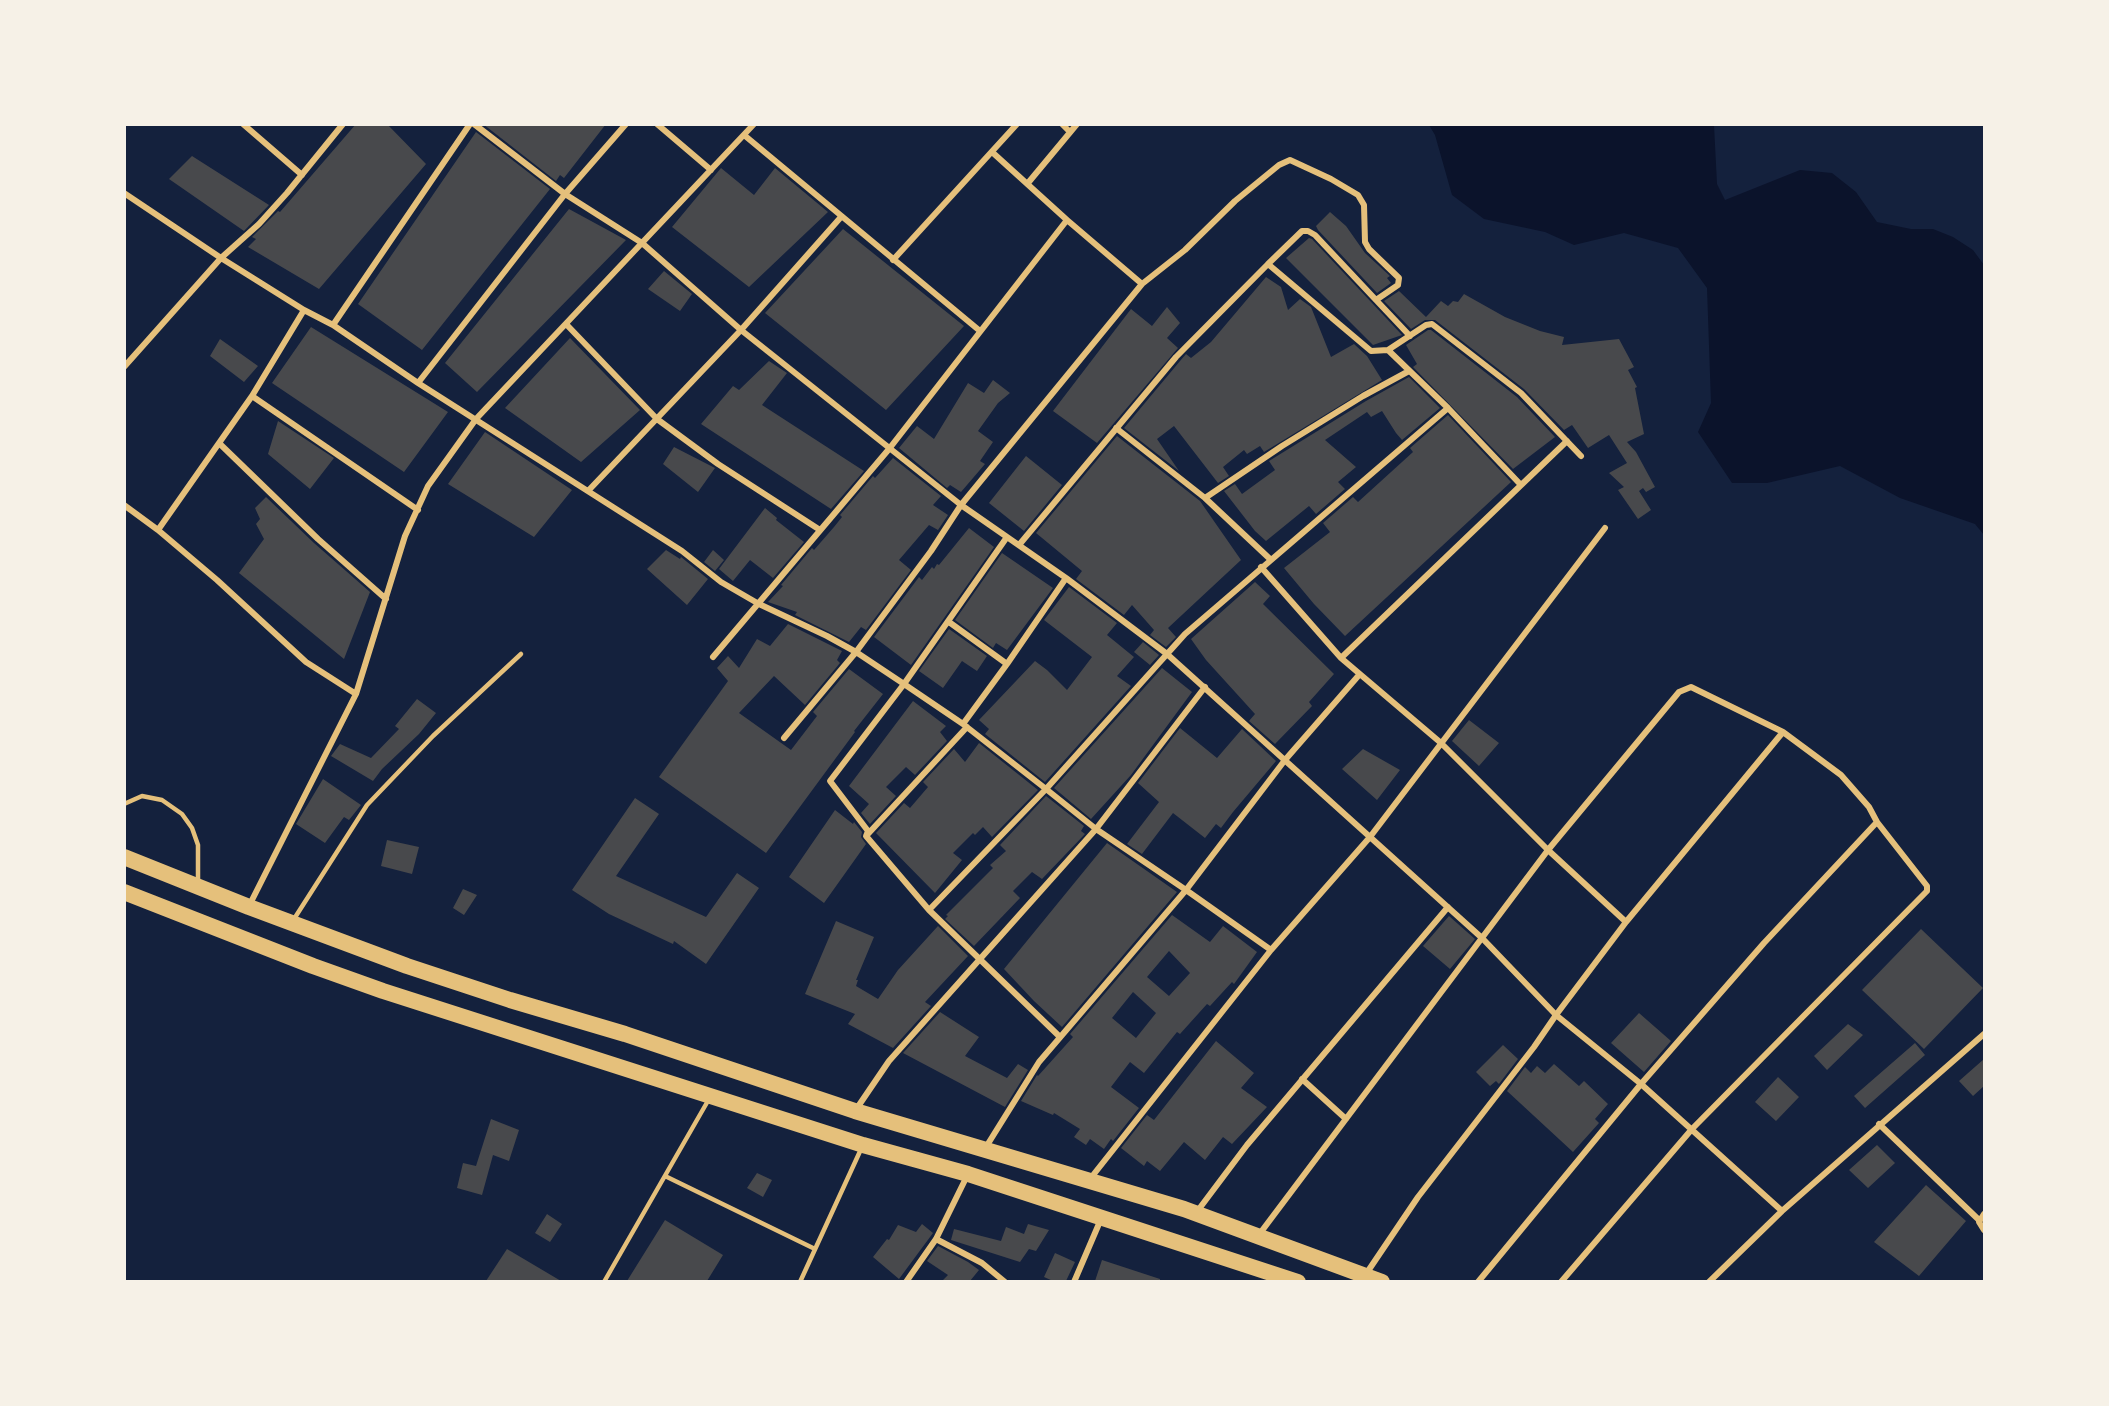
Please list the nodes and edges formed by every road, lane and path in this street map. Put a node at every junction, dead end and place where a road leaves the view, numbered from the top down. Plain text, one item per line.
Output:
1 (243, 124) edge
2 (343, 124) edge
3 (472, 124) edge
4 (626, 124) edge
5 (657, 124) edge
6 (754, 124) edge
7 (1017, 124) edge
8 (1062, 124) edge
9 (1077, 124) edge
10 (1070, 132) junction
11 (744, 135) junction
12 (992, 152) junction
13 (711, 170) junction
14 (302, 175) junction
15 (1028, 183) junction
16 (124, 193) edge
17 (566, 194) junction
18 (841, 217) junction
19 (1067, 220) junction
20 (642, 243) junction
21 (221, 258) junction
22 (893, 260) junction
23 (1268, 264) junction
24 (1142, 284) junction
25 (1376, 300) junction
26 (304, 310) junction
27 (567, 324) junction
28 (333, 325) junction
29 (741, 330) junction
30 (980, 331) junction
31 (1410, 336) junction
32 (1388, 351) junction
33 (124, 367) edge
34 (1409, 371) junction
35 (418, 383) junction
36 (252, 396) junction
37 (1448, 408) junction
38 (476, 419) junction
39 (657, 419) junction
40 (1116, 428) junction
41 (1567, 441) junction
42 (220, 444) junction
43 (889, 448) junction
44 (1581, 456) dead end
45 (1521, 484) junction
46 (588, 491) junction
47 (1205, 498) junction
48 (124, 505) edge
49 (961, 505) junction
50 (418, 510) junction
51 (1605, 528) dead end
52 (158, 530) junction
53 (820, 530) junction
54 (1007, 537) junction
55 (1019, 545) junction
56 (1270, 559) junction
57 (1261, 567) junction
58 (1066, 578) junction
59 (386, 599) junction
60 (759, 604) junction
61 (949, 622) junction
62 (856, 652) junction
63 (521, 654) dead end
64 (1167, 654) junction
65 (713, 657) dead end
66 (1341, 658) junction
67 (1007, 664) junction
68 (1359, 675) junction
69 (904, 684) junction
70 (1205, 687) junction
71 (356, 694) junction
72 (965, 726) junction
73 (1783, 732) junction
74 (784, 738) dead end
75 (1441, 743) junction
76 (1285, 760) junction
77 (1046, 789) junction
78 (124, 804) edge
79 (1876, 822) junction
80 (1096, 830) junction
81 (866, 836) junction
82 (1370, 837) junction
83 (1548, 850) junction
84 (124, 857) edge
85 (198, 886) junction
86 (1186, 890) junction
87 (124, 892) edge
88 (249, 907) junction
89 (1448, 907) junction
90 (929, 910) junction
91 (1626, 922) junction
92 (291, 923) junction
93 (1482, 938) junction
94 (1271, 950) junction
95 (981, 958) junction
96 (1556, 1015) junction
97 (1984, 1034) edge
98 (1060, 1037) junction
99 (1302, 1079) junction
100 (1641, 1084) junction
101 (710, 1096) junction
102 (855, 1111) junction
103 (1346, 1119) junction
104 (1879, 1124) junction
105 (1692, 1129) junction
106 (863, 1145) junction
107 (985, 1150) junction
108 (968, 1174) junction
109 (665, 1176) junction
110 (1088, 1181) junction
111 (1782, 1211) junction
112 (1196, 1213) junction
113 (1984, 1214) edge
114 (1101, 1218) junction
115 (1979, 1220) junction
116 (1984, 1230) edge
117 (1258, 1236) junction
118 (936, 1239) junction
119 (815, 1249) junction
120 (1365, 1275) junction
121 (604, 1281) edge
122 (800, 1281) edge
123 (906, 1281) edge
124 (1005, 1281) edge
125 (1074, 1281) edge
126 (1298, 1281) edge
127 (1382, 1281) edge
128 (1478, 1281) edge
129 (1561, 1281) edge
130 (1709, 1281) edge

1 - 14 street
2 - 14 street
3 - 17 street
3 - 28 street
4 - 17 street
5 - 13 street
6 - 11 street
7 - 12 street
8 - 10 street
9 - 10 street
10 - 15 street
11 - 13 street
11 - 18 street
12 - 15 street
12 - 22 street
13 - 20 street
14 - 21 street
15 - 19 street
16 - 21 street
17 - 20 street
17 - 35 street
18 - 22 street
18 - 29 street
19 - 24 street
19 - 30 street
20 - 27 street
20 - 29 street
21 - 26 street
21 - 33 street
22 - 30 street
23 - 25 street
23 - 32 street
23 - 40 street
24 - 25 street
24 - 49 street
25 - 31 street
26 - 28 street
26 - 36 street
27 - 38 street
27 - 39 street
28 - 35 street
29 - 39 street
29 - 43 street
30 - 43 street
31 - 32 street
31 - 41 street
32 - 34 street
34 - 37 street
34 - 47 street
35 - 38 street
36 - 42 street
36 - 50 street
37 - 45 street
37 - 56 street
38 - 46 street
38 - 50 street
39 - 46 street
39 - 53 street
40 - 47 street
40 - 55 street
41 - 44 street
41 - 45 street
42 - 52 street
42 - 59 street
43 - 49 street
43 - 53 street
45 - 66 street
46 - 60 street
47 - 56 street
48 - 52 street
49 - 54 street
49 - 62 street
50 - 59 street
51 - 75 street
52 - 71 street
53 - 60 street
54 - 55 street
54 - 61 street
55 - 58 street
56 - 57 street
57 - 64 street
57 - 66 street
58 - 64 street
58 - 67 street
59 - 71 street
60 - 62 street
60 - 65 street
61 - 67 street
61 - 69 street
62 - 69 street
62 - 74 street
63 - 92 lane
64 - 70 street
64 - 77 street
66 - 68 street
67 - 72 street
68 - 75 street
68 - 76 street
69 - 72 street
69 - 81 street
70 - 76 street
70 - 80 street
71 - 88 street
72 - 77 street
72 - 81 street
73 - 79 street
73 - 83 street
73 - 91 street
75 - 82 street
75 - 83 street
76 - 82 street
76 - 86 street
77 - 80 street
77 - 90 street
78 - 85 lane
79 - 100 street
79 - 105 street
80 - 86 street
80 - 95 street
81 - 90 street
82 - 89 street
82 - 94 street
83 - 91 street
83 - 93 street
84 - 85 highway
85 - 88 highway
86 - 94 street
86 - 98 street
87 - 101 highway
88 - 92 highway
89 - 93 street
89 - 99 street
90 - 95 street
91 - 96 street
92 - 102 highway
93 - 96 street
93 - 103 street
94 - 110 street
95 - 98 street
95 - 102 street
96 - 100 street
96 - 120 street
97 - 104 street
98 - 107 street
99 - 103 street
99 - 112 street
100 - 105 street
100 - 128 street
101 - 106 highway
101 - 109 lane
102 - 107 highway
103 - 117 street
104 - 111 street
104 - 115 street
105 - 111 street
105 - 129 street
106 - 108 highway
106 - 119 lane
107 - 110 highway
108 - 114 highway
108 - 118 street
109 - 119 lane
109 - 121 lane
110 - 112 highway
111 - 130 street
112 - 117 highway
113 - 115 street
114 - 125 street
114 - 126 highway
115 - 116 street
117 - 120 highway
118 - 123 street
118 - 124 street
119 - 122 lane
120 - 127 highway

